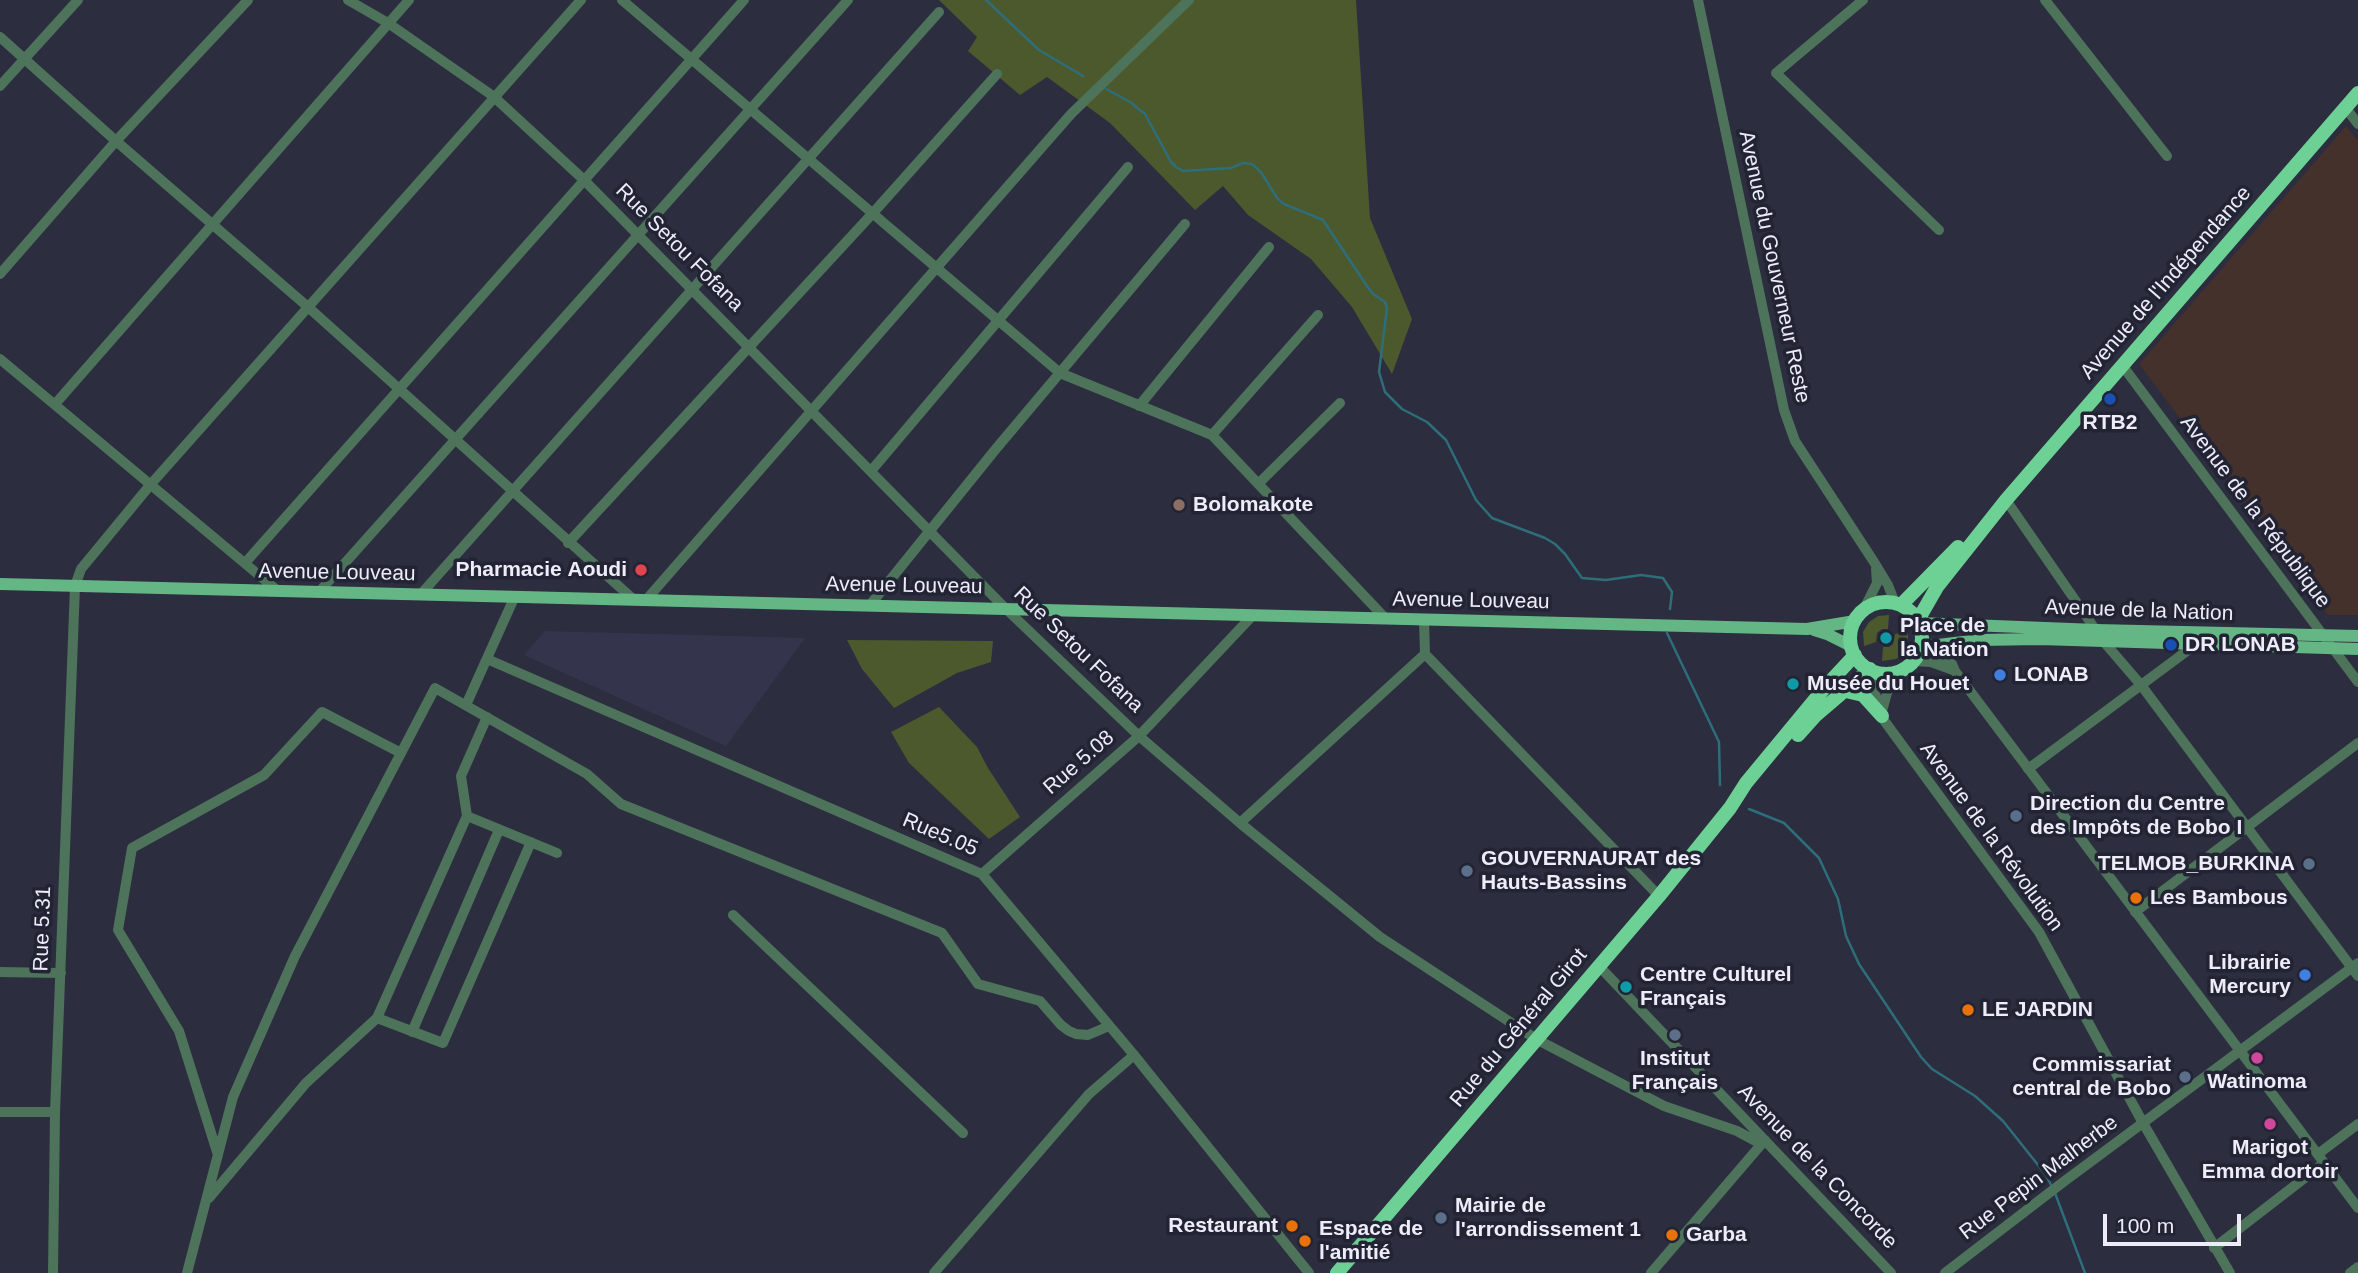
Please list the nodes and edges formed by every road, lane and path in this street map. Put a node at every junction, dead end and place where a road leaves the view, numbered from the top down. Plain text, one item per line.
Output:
1 (78, 0) edge
2 (248, 0) edge
3 (348, 0) edge
4 (409, 0) edge
5 (580, 0) edge
6 (622, 0) edge
7 (744, 0) edge
8 (848, 0) edge
9 (1189, 0) edge
10 (1698, 0) edge
11 (1863, 0) edge
12 (2045, 0) edge
13 (939, 12) dead end
14 (388, 23) junction
15 (0, 37) edge
16 (24, 58) junction
17 (691, 59) junction
18 (997, 74) dead end
19 (0, 86) edge
20 (2358, 93) edge
21 (493, 96) junction
22 (2345, 107) junction
23 (751, 108) junction
24 (2358, 124) edge
25 (117, 141) junction
26 (2167, 156) dead end
27 (808, 159) junction
28 (1128, 167) dead end
29 (584, 180) junction
30 (873, 213) junction
31 (212, 224) junction
32 (1185, 225) dead end
33 (1939, 230) dead end
34 (638, 235) junction
35 (1269, 247) dead end
36 (937, 268) junction
37 (0, 274) edge
38 (692, 289) junction
39 (308, 307) junction
40 (1318, 315) dead end
41 (999, 321) junction
42 (749, 347) junction
43 (0, 359) edge
44 (2122, 365) junction
45 (1060, 373) junction
46 (398, 390) junction
47 (56, 403) junction
48 (1340, 403) dead end
49 (1139, 406) junction
50 (811, 411) junction
51 (1212, 435) junction
52 (455, 440) junction
53 (871, 471) junction
54 (151, 484) junction
55 (1258, 484) junction
56 (513, 491) junction
57 (2006, 500) junction
58 (931, 531) junction
59 (568, 543) junction
60 (1874, 562) junction
61 (245, 563) junction
62 (0, 584) edge
63 (75, 586) junction
64 (279, 592) junction
65 (319, 592) junction
66 (421, 594) junction
67 (515, 596) junction
68 (639, 600) junction
69 (1898, 604) junction
70 (870, 606) junction
71 (1005, 608) junction
72 (1254, 615) junction
73 (1859, 616) junction
74 (1385, 618) junction
75 (1424, 619) junction
76 (1920, 619) junction
77 (1807, 629) junction
78 (2096, 630) junction
79 (2210, 633) junction
80 (2323, 635) junction
81 (2358, 636) edge
82 (2104, 642) junction
83 (2198, 642) junction
84 (2331, 647) junction
85 (2358, 649) edge
86 (1853, 650) junction
87 (1918, 653) junction
88 (1425, 654) junction
89 (486, 659) junction
90 (1871, 670) junction
91 (1955, 671) junction
92 (1898, 672) junction
93 (2358, 682) edge
94 (2141, 685) junction
95 (1846, 691) junction
96 (466, 705) junction
97 (487, 717) junction
98 (1882, 718) junction
99 (1139, 736) junction
100 (2358, 743) edge
101 (401, 753) junction
102 (2028, 769) junction
103 (1730, 808) junction
104 (467, 816) junction
105 (1240, 823) junction
106 (2247, 828) junction
107 (499, 830) junction
108 (531, 842) junction
109 (557, 853) dead end
110 (982, 874) junction
111 (1659, 896) junction
112 (2136, 912) junction
113 (733, 915) dead end
114 (1598, 965) junction
115 (2356, 969) edge
116 (0, 972) edge
117 (61, 973) junction
118 (377, 1018) junction
119 (1109, 1026) junction
120 (412, 1032) junction
121 (1536, 1039) junction
122 (2240, 1051) junction
123 (1134, 1055) junction
124 (0, 1112) edge
125 (55, 1112) junction
126 (2143, 1124) junction
127 (2358, 1125) edge
128 (963, 1133) dead end
129 (1763, 1142) junction
130 (218, 1155) junction
131 (2321, 1159) junction
132 (206, 1202) junction
133 (2358, 1208) edge
134 (2214, 1248) junction
135 (2358, 1267) edge
136 (53, 1273) edge
137 (187, 1273) edge
138 (934, 1273) edge
139 (1309, 1273) edge
140 (1337, 1273) edge
141 (1651, 1273) edge
142 (1891, 1273) edge
143 (1945, 1273) edge
144 (2230, 1273) edge
145 (2350, 1273) edge

1 - 16 street
2 - 25 street
3 - 14 street, Rue Setou Fofana
4 - 14 street
5 - 21 street
6 - 17 street
7 - 17 street
8 - 23 street
9 - 36 street
10 - 60 street, Avenue du Gouverneur Reste
11 - 33 street
12 - 26 street
13 - 27 street
14 - 21 street, Rue Setou Fofana
14 - 31 street
15 - 16 street
16 - 19 street
16 - 25 street
17 - 23 street
17 - 29 street
18 - 30 street
20 - 22 highway, Avenue de l'Indépendance
21 - 29 street, Rue Setou Fofana
21 - 39 street
22 - 24 street
22 - 44 highway, Avenue de l'Indépendance
23 - 27 street
23 - 34 street
25 - 31 street
25 - 37 street
27 - 30 street
27 - 38 street
28 - 41 street
29 - 34 street, Rue Setou Fofana
29 - 46 street
30 - 36 street
30 - 42 street
31 - 39 street
31 - 47 street
32 - 45 street
34 - 38 street, Rue Setou Fofana
34 - 52 street
35 - 49 street
36 - 41 street
36 - 50 street
38 - 42 street, Rue Setou Fofana
38 - 56 street
39 - 46 street
39 - 54 street
40 - 51 street
41 - 45 street
41 - 53 street
42 - 50 street, Rue Setou Fofana
42 - 59 street
43 - 47 street
44 - 57 highway, Avenue de l'Indépendance
44 - 80 street, Avenue de la République
45 - 49 street
45 - 58 street
46 - 52 street
46 - 61 street
47 - 54 street
48 - 55 street
49 - 51 street
50 - 53 street, Rue Setou Fofana
50 - 68 street
51 - 55 street
52 - 56 street
52 - 65 street
53 - 58 street, Rue Setou Fofana
54 - 61 street
54 - 63 street
55 - 74 street
56 - 59 street
56 - 66 street
57 - 69 highway, Avenue de l'Indépendance
57 - 76 highway, Avenue de l'Indépendance
57 - 78 street
58 - 70 street
58 - 71 street, Rue Setou Fofana
59 - 68 street
60 - 69 street, Avenue du Gouverneur Reste
60 - 73 street
61 - 64 street
62 - 63 main road, Avenue Louveau
63 - 64 main road, Avenue Louveau
63 - 117 street, Rue 5.31
64 - 65 main road, Avenue Louveau
65 - 66 main road, Avenue Louveau
66 - 67 main road, Avenue Louveau
67 - 68 main road, Avenue Louveau
67 - 89 street
68 - 70 main road, Avenue Louveau
69 - 73 highway
69 - 76 highway
70 - 71 main road, Avenue Louveau
71 - 72 main road, Avenue Louveau
71 - 99 street, Rue Setou Fofana
72 - 74 main road, Avenue Louveau
72 - 99 street, Rue 5.08
73 - 77 main road, Avenue Louveau
73 - 86 highway
74 - 75 main road, Avenue Louveau
75 - 77 main road, Avenue Louveau
75 - 88 street
76 - 78 main road, Avenue de la Nation
76 - 87 highway
77 - 86 main road, Avenue Louveau
78 - 79 main road, Avenue de la Nation
78 - 82 street
79 - 80 main road, Avenue de la Nation
79 - 83 street
80 - 81 main road, Avenue de la Nation
80 - 84 street, Avenue de la République
82 - 83 main road, Avenue de la Nation
82 - 87 main road, Avenue de la Nation
82 - 94 street
83 - 84 main road, Avenue de la Nation
83 - 94 street
84 - 85 main road, Avenue de la Nation
84 - 93 street, Avenue de la République
86 - 90 highway
86 - 103 highway
87 - 91 street
87 - 91 street
87 - 92 highway
88 - 105 street
88 - 111 street
89 - 96 street
89 - 110 street, Rue5.05
90 - 92 highway
90 - 95 highway
90 - 98 street, Avenue de la Révolution
91 - 102 street
92 - 98 street
94 - 102 street
94 - 106 street
95 - 98 highway
95 - 103 highway
96 - 97 street
96 - 101 street
97 - 104 street
97 - 119 street
98 - 126 street, Avenue de la Révolution
99 - 105 street, Rue Setou Fofana
99 - 110 street, Rue 5.08
100 - 106 street
101 - 130 street
101 - 130 street
102 - 112 street
103 - 111 highway, Rue du Général Girot
104 - 107 street
104 - 118 street
105 - 121 street, Rue Setou Fofana
106 - 112 street
106 - 115 street
107 - 108 street
107 - 120 street
108 - 109 street
108 - 120 street
110 - 119 street, Rue5.05
111 - 114 highway, Rue du Général Girot
112 - 122 street
113 - 128 street
114 - 121 highway, Rue du Général Girot
114 - 129 street, Avenue de la Concorde
115 - 122 street, Rue Pepin Malherbe
116 - 117 street
117 - 125 street, Rue 5.31
118 - 120 street
118 - 132 street
119 - 123 street, Rue5.05
121 - 129 street, Rue Setou Fofana
121 - 140 highway, Rue du Général Girot
122 - 126 street, Rue Pepin Malherbe
122 - 131 street
123 - 138 street
123 - 139 street, Rue5.05
124 - 125 street
125 - 136 street, Rue 5.31
126 - 134 street, Avenue de la Révolution
126 - 143 street, Rue Pepin Malherbe
127 - 131 street
129 - 141 street
129 - 142 street, Avenue de la Concorde
130 - 132 street
131 - 133 street
131 - 134 street
132 - 137 street
134 - 144 street, Avenue de la Révolution
135 - 145 street

